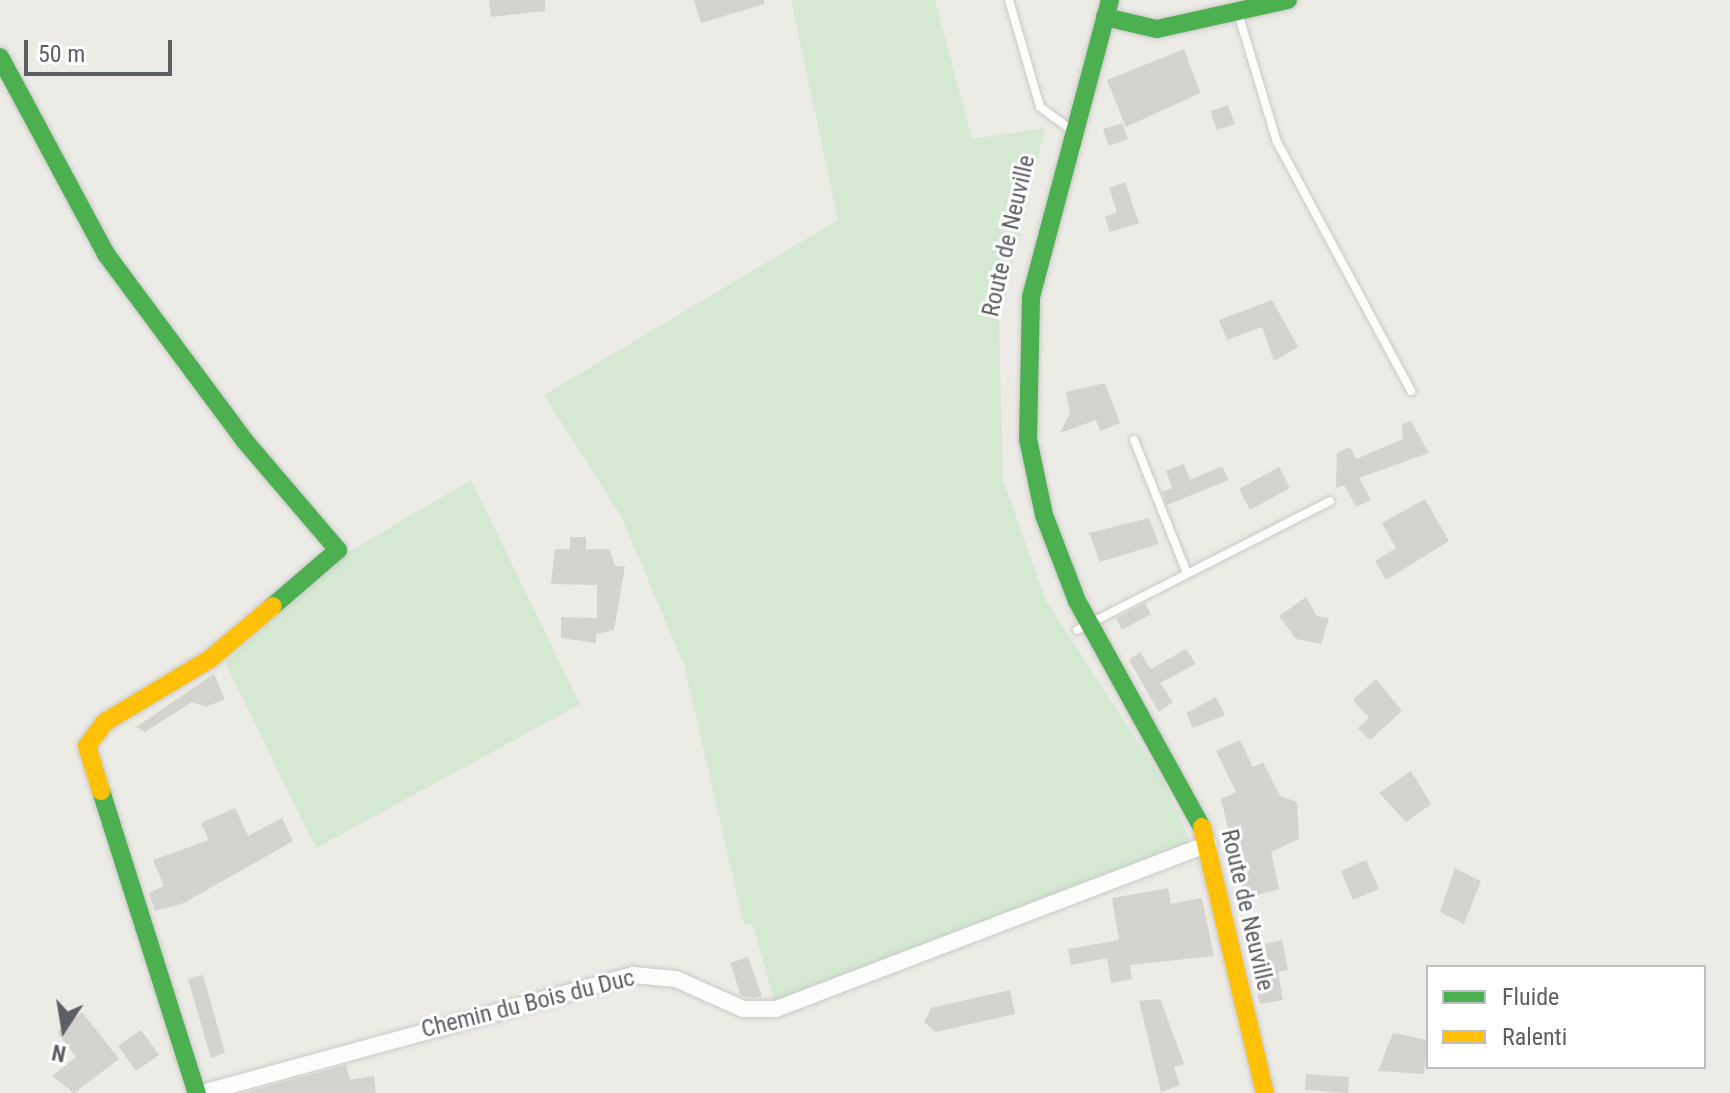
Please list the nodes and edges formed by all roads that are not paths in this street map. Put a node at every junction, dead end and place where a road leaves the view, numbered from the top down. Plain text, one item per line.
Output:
1 (1009, 0) edge
2 (1288, 0) edge
3 (1108, 8) edge
4 (1238, 13) junction
5 (0, 57) edge
6 (1068, 129) junction
7 (1411, 391) dead end
8 (1134, 440) dead end
9 (1330, 501) dead end
10 (1186, 571) junction
11 (1083, 627) junction
12 (1209, 844) junction
13 (200, 1093) edge
14 (1265, 1093) edge

1 - 6 lane
2 - 4 street
3 - 4 street
3 - 6 street, Route de Neuville
4 - 7 lane
5 - 13 street
6 - 11 street, Route de Neuville
8 - 10 lane
9 - 10 lane
10 - 11 lane
11 - 12 street, Route de Neuville
12 - 13 street, Chemin du Bois du Duc
12 - 14 street, Route de Neuville

